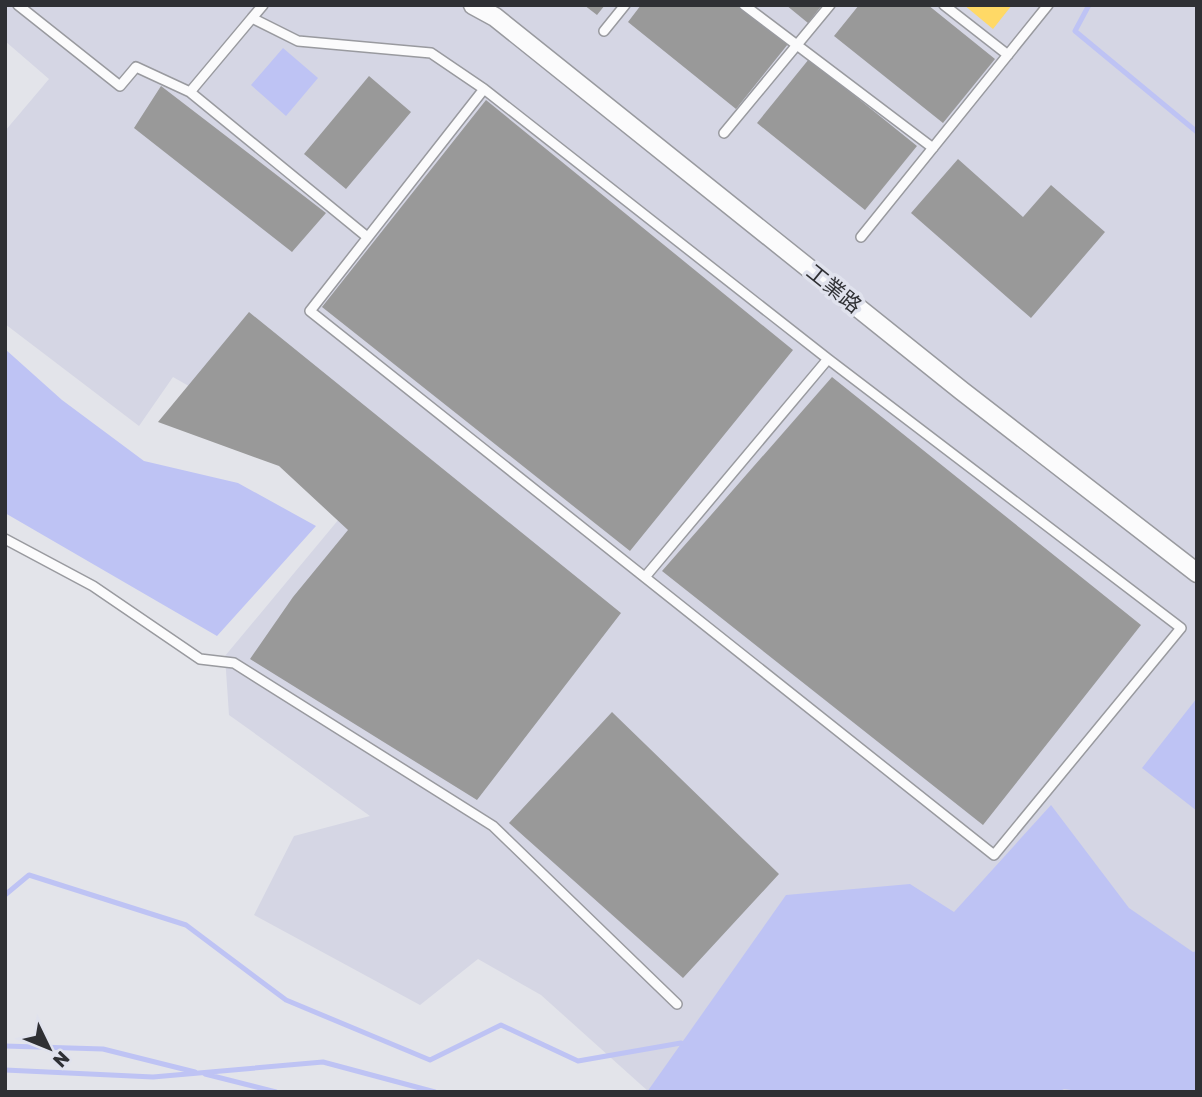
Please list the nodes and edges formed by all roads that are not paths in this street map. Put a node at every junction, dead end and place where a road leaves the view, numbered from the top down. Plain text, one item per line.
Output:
1 (18, 5) edge
2 (262, 5) edge
3 (473, 5) edge
4 (625, 5) edge
5 (744, 5) edge
6 (830, 5) edge
7 (944, 5) edge
8 (1048, 5) edge
9 (492, 11) edge
10 (252, 19) junction
11 (604, 31) dead end
12 (797, 45) junction
13 (1008, 55) junction
14 (484, 89) junction
15 (190, 92) junction
16 (724, 133) dead end
17 (933, 148) junction
18 (366, 236) junction
19 (861, 237) dead end
20 (828, 359) junction
21 (5, 539) edge
22 (1197, 573) edge
23 (645, 577) junction
24 (677, 1004) dead end

1 - 15 lane
2 - 10 lane
3 - 9 street, 工業路
4 - 11 lane
5 - 12 lane
6 - 12 lane
7 - 13 lane
8 - 13 lane
9 - 22 street, 工業路
10 - 14 lane
10 - 15 lane
12 - 16 lane
12 - 17 lane
13 - 17 lane
14 - 18 lane
14 - 20 lane
15 - 18 lane
17 - 19 lane
18 - 23 lane
20 - 23 lane
20 - 23 lane
21 - 24 lane

